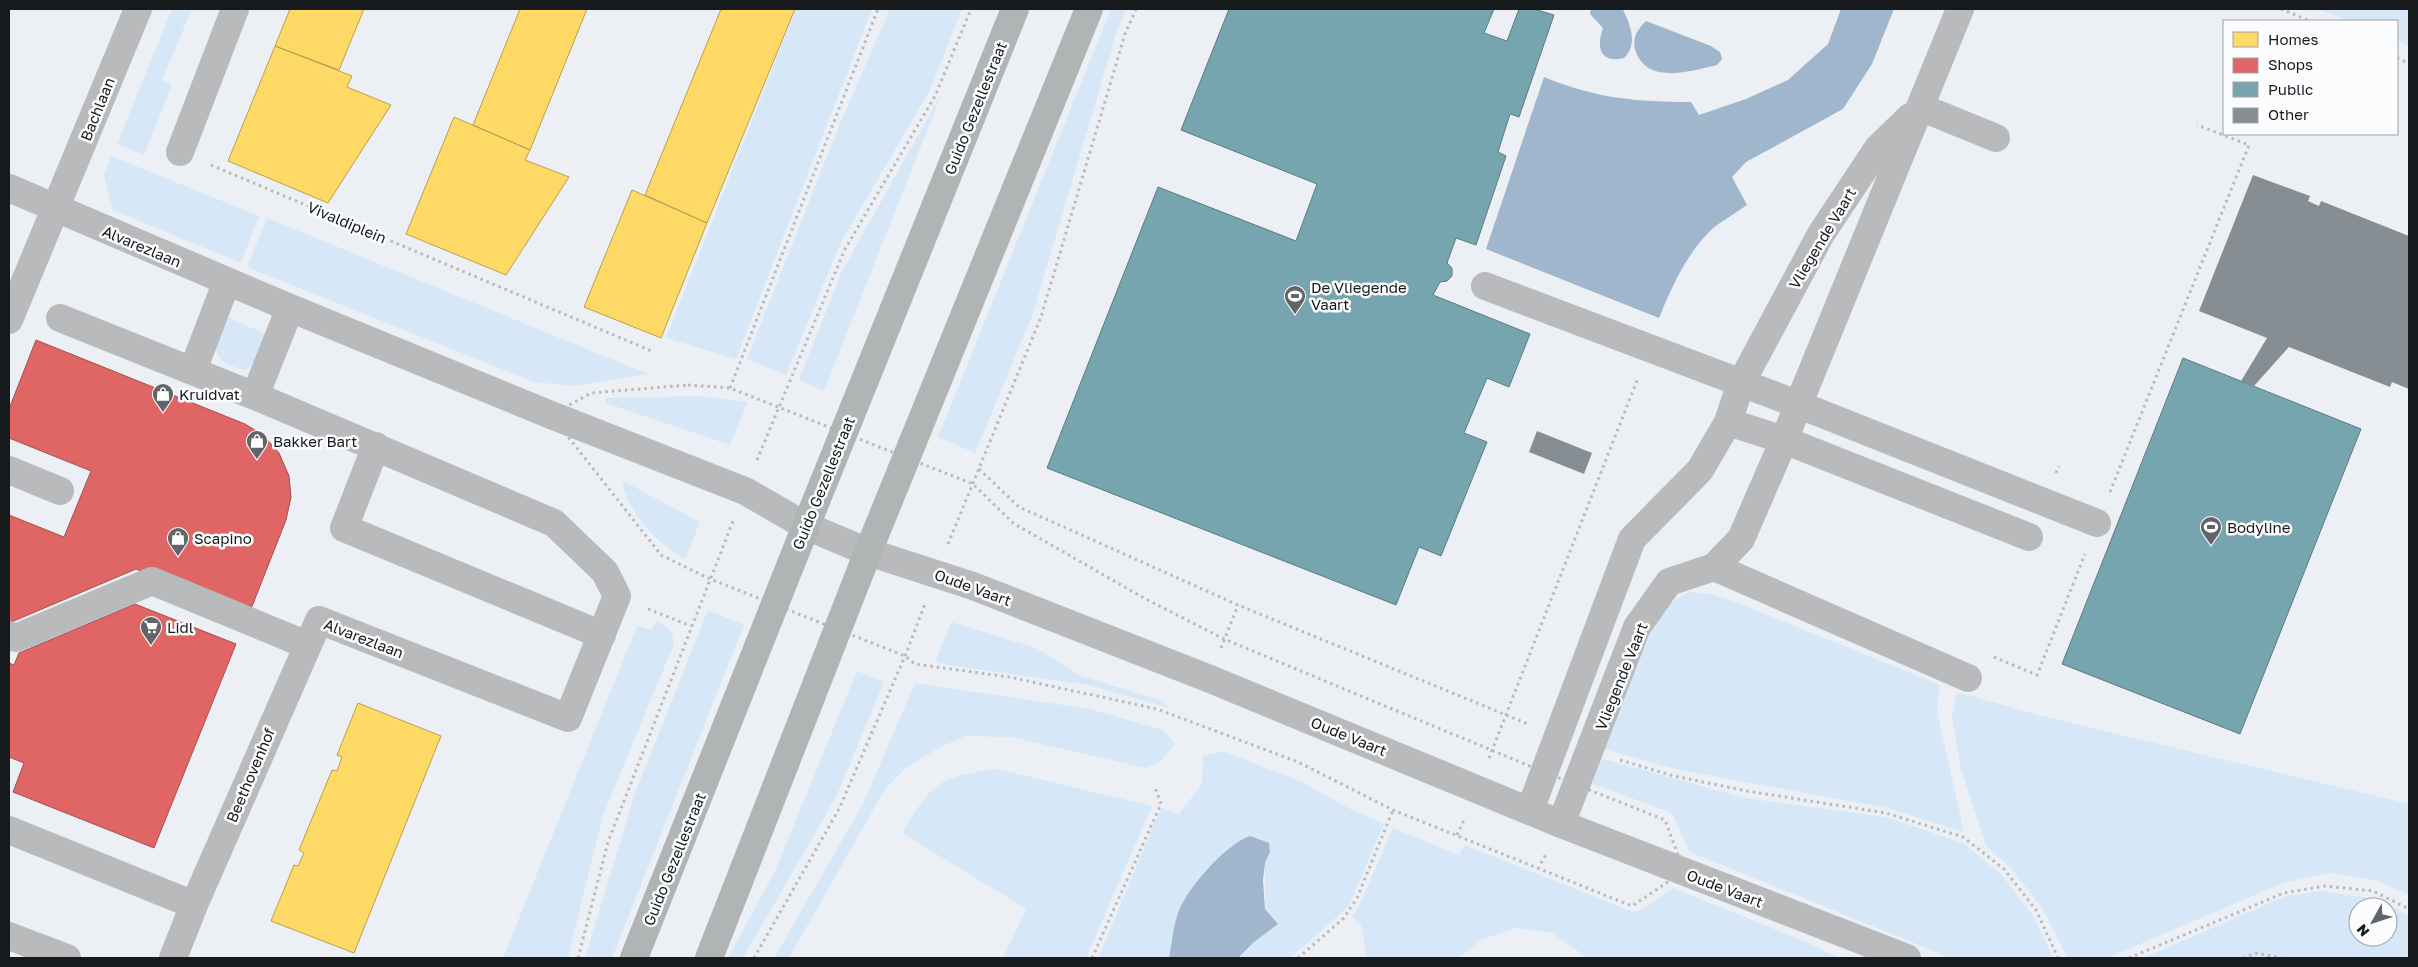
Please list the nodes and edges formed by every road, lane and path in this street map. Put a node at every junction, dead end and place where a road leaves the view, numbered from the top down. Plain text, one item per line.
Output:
1 (138, 9) edge
2 (235, 9) edge
3 (878, 9) edge
4 (971, 9) edge
5 (1015, 9) edge
6 (1088, 9) edge
7 (1136, 9) edge
8 (1960, 9) edge
9 (2281, 9) edge
10 (2308, 20) edge
11 (1920, 107) junction
12 (2197, 125) dead end
13 (1996, 138) dead end
14 (180, 152) joint
15 (9, 188) edge
16 (56, 210) junction
17 (227, 281) junction
18 (1485, 286) dead end
19 (290, 308) junction
20 (60, 318) dead end
21 (9, 320) edge
22 (1649, 348) junction
23 (654, 352) dead end
24 (192, 370) junction
25 (1741, 383) junction
26 (730, 388) junction
27 (255, 396) junction
28 (1797, 404) junction
29 (551, 415) junction
30 (1728, 422) junction
31 (1784, 440) junction
32 (376, 446) junction
33 (9, 470) edge
34 (60, 491) dead end
35 (2097, 523) junction
36 (806, 526) junction
37 (2030, 537) dead end
38 (868, 552) junction
39 (1714, 567) junction
40 (616, 596) junction
41 (1238, 605) dead end
42 (691, 626) junction
43 (9, 635) edge
44 (602, 635) junction
45 (1224, 639) junction
46 (307, 645) junction
47 (1988, 654) dead end
48 (1968, 678) dead end
49 (1492, 751) junction
50 (1544, 772) junction
51 (1576, 785) junction
52 (1155, 787) dead end
53 (1393, 810) junction
54 (1530, 810) junction
55 (1561, 824) junction
56 (9, 830) edge
57 (1684, 871) junction
58 (194, 905) junction
59 (2409, 909) edge
60 (1828, 928) junction
61 (9, 936) edge
62 (67, 958) edge
63 (172, 958) edge
64 (578, 958) edge
65 (634, 958) edge
66 (709, 958) edge
67 (754, 958) edge
68 (1092, 958) edge
69 (1298, 958) edge
70 (1868, 958) edge
71 (1906, 958) edge
72 (2129, 958) edge
73 (2243, 958) edge
74 (2282, 958) edge

1 - 16 street, Bachlaan
2 - 14 street
3 - 26 path
4 - 26 path
5 - 36 main road, Guido Gezellestraat
6 - 38 main road
7 - 45 path
8 - 11 street, Vliegende Vaart
9 - 10 path
11 - 13 street
11 - 25 street, Vliegende Vaart
11 - 28 street, Vliegende Vaart
12 - 35 path
14 - 23 path, Vivaldiplein
15 - 16 street, Alvarezlaan
16 - 17 street, Alvarezlaan
16 - 21 street
17 - 19 street, Alvarezlaan
17 - 24 street
18 - 22 street
19 - 27 street
19 - 29 street, Alvarezlaan
20 - 24 street
22 - 25 street
22 - 49 path
24 - 27 street
25 - 28 street
25 - 30 street, Vliegende Vaart
26 - 29 path
27 - 32 street
28 - 31 street, Vliegende Vaart
28 - 35 street
29 - 36 street, Alvarezlaan
29 - 42 path
30 - 31 street
30 - 50 street, Vliegende Vaart
31 - 37 street
31 - 39 street, Vliegende Vaart
32 - 40 street
32 - 44 street
33 - 34 street
35 - 47 path
36 - 38 street, Oude Vaart
36 - 65 main road, Guido Gezellestraat
38 - 54 street, Oude Vaart
38 - 66 main road
39 - 48 street
39 - 51 street, Vliegende Vaart
40 - 42 path
40 - 44 street, Alvarezlaan
41 - 45 path
42 - 64 path
43 - 46 street, Alvarezlaan
44 - 46 street, Alvarezlaan
45 - 49 path
46 - 58 street, Beethovenhof
49 - 50 path
50 - 51 path
50 - 54 street, Vliegende Vaart
51 - 55 street, Vliegende Vaart
51 - 57 path
52 - 68 path
53 - 57 path
53 - 67 path
53 - 69 path
54 - 55 street, Oude Vaart
55 - 57 street, Oude Vaart
56 - 58 street
57 - 60 street, Oude Vaart
58 - 63 street, Beethovenhof
59 - 72 path
60 - 70 street, Oude Vaart
60 - 71 street, Oude Vaart
61 - 62 street
73 - 74 path

